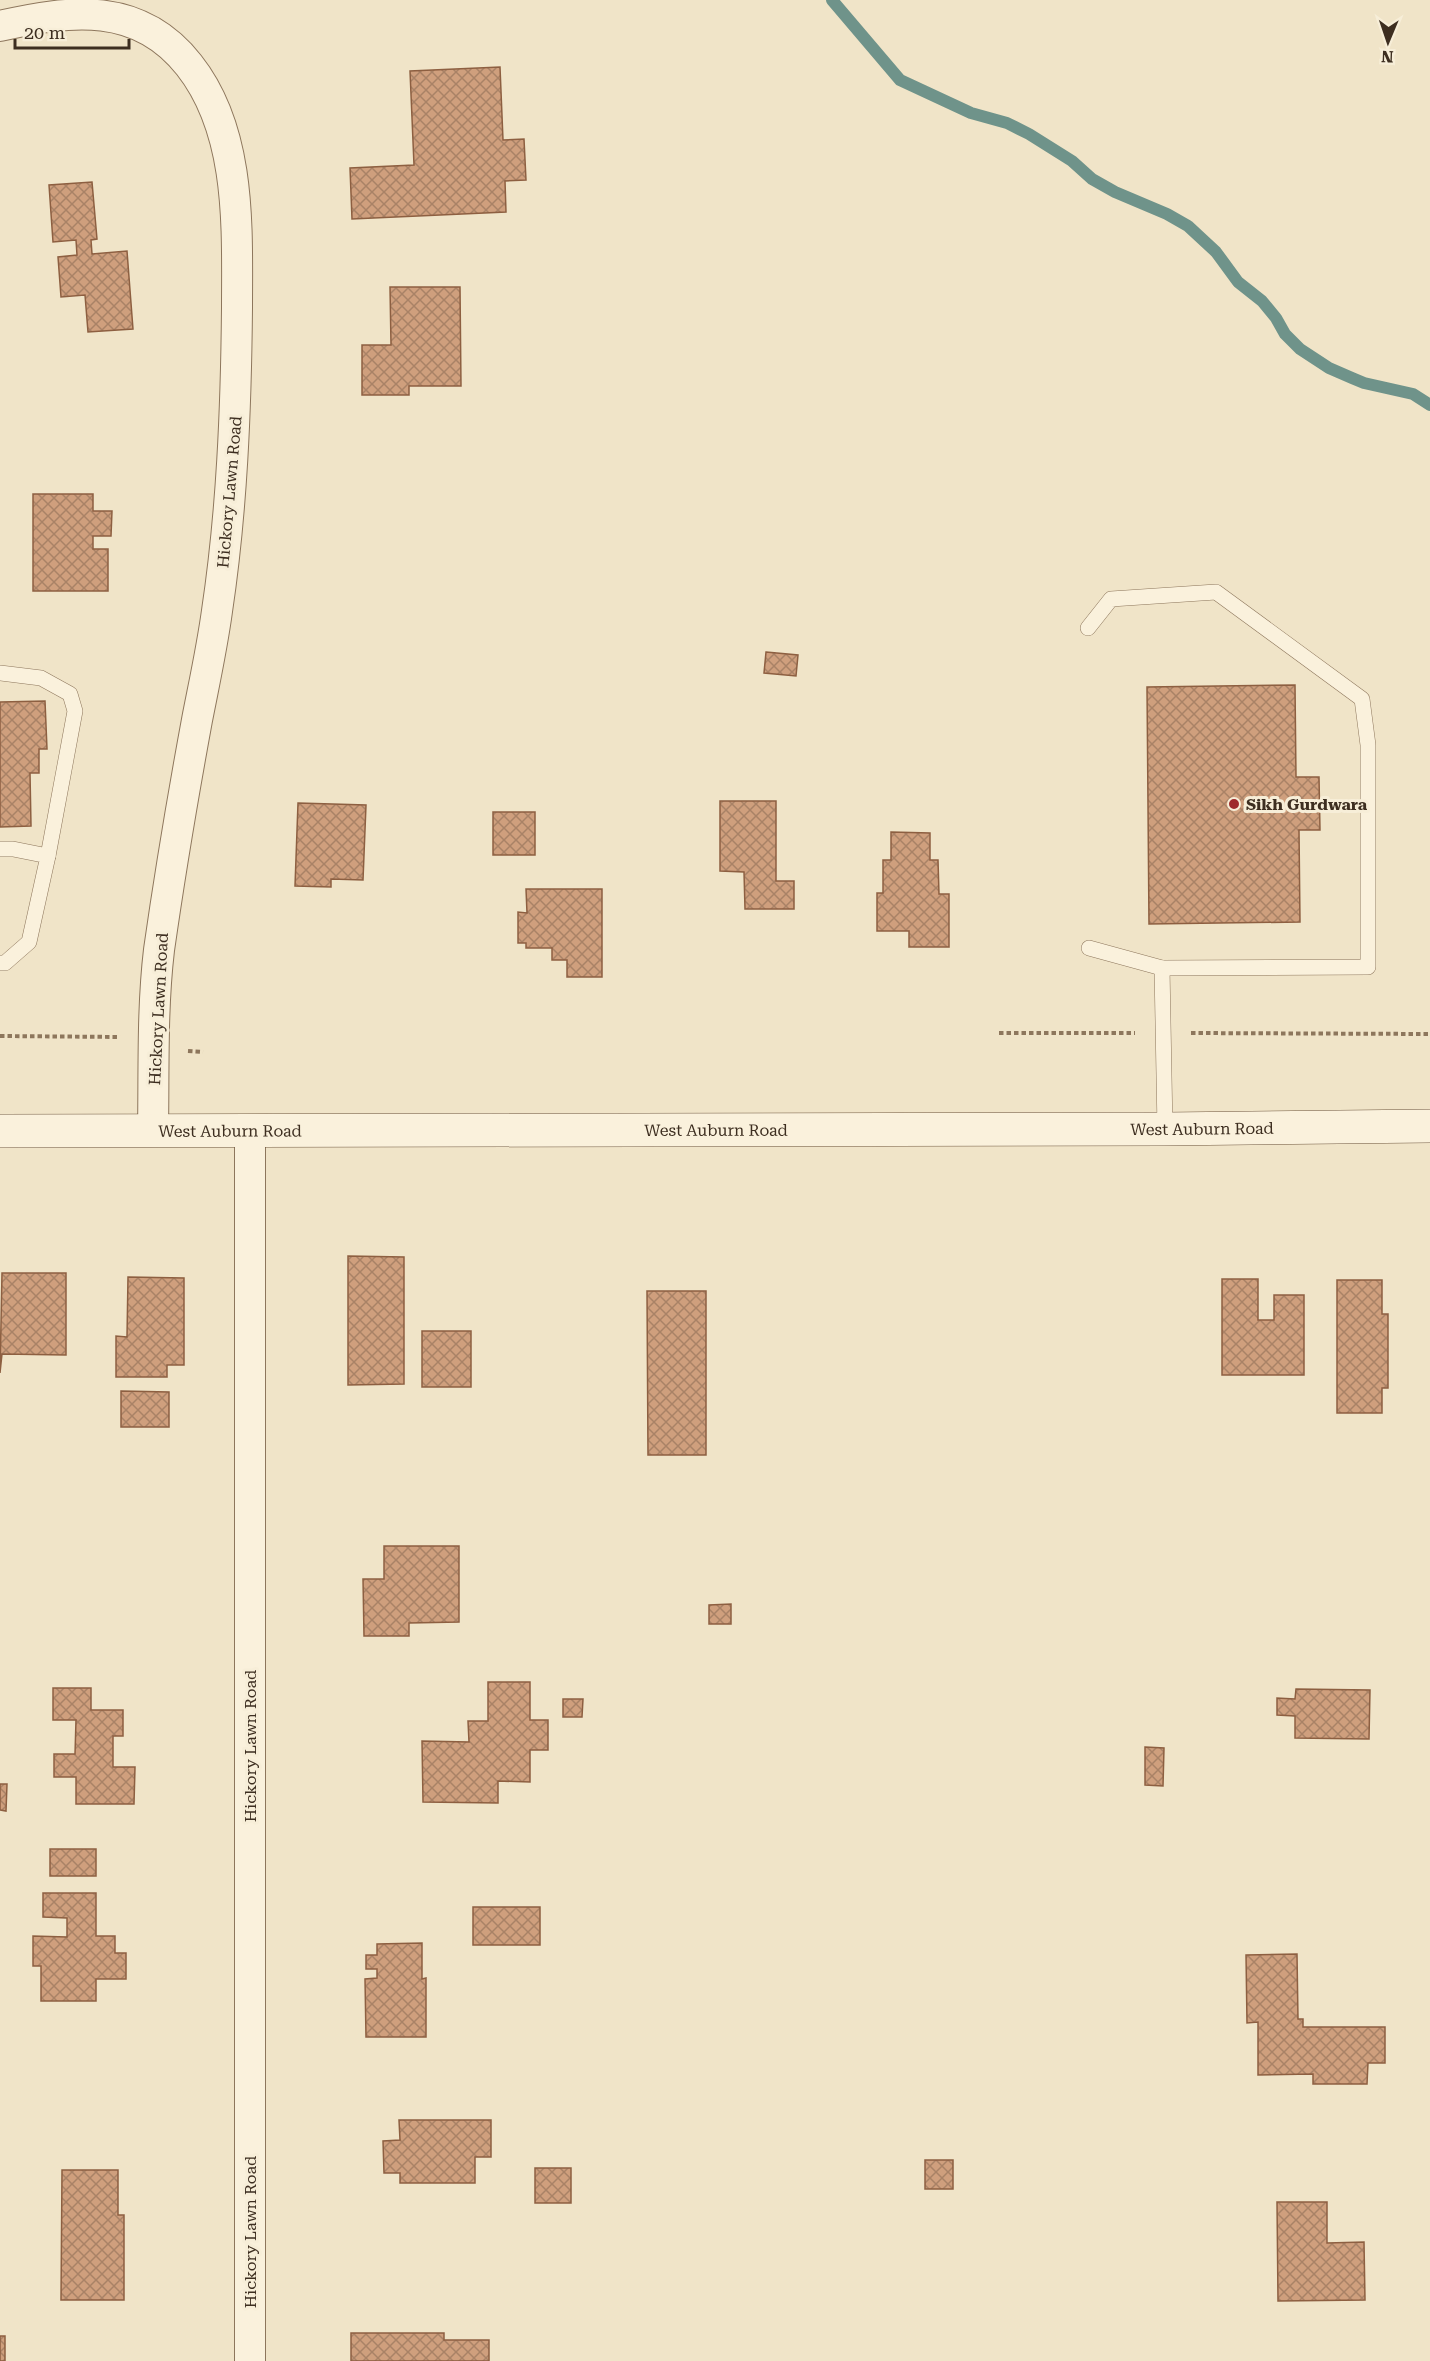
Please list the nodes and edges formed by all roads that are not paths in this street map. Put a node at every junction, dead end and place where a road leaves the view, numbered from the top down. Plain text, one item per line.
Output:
1 (0, 26) edge
2 (1088, 628) dead end
3 (0, 673) edge
4 (0, 849) edge
5 (48, 856) junction
6 (1089, 948) dead end
7 (0, 963) edge
8 (1162, 968) junction
9 (1430, 1126) edge
10 (1165, 1129) junction
11 (0, 1131) edge
12 (153, 1131) junction
13 (250, 1132) junction
14 (250, 2361) edge

1 - 12 street, Hickory Lawn Road
2 - 8 lane
3 - 5 lane
4 - 5 lane
5 - 7 lane
6 - 8 lane
8 - 10 lane
9 - 10 main road, West Auburn Road
10 - 13 main road, West Auburn Road
11 - 12 main road, West Auburn Road
12 - 13 main road, West Auburn Road
13 - 14 street, Hickory Lawn Road

